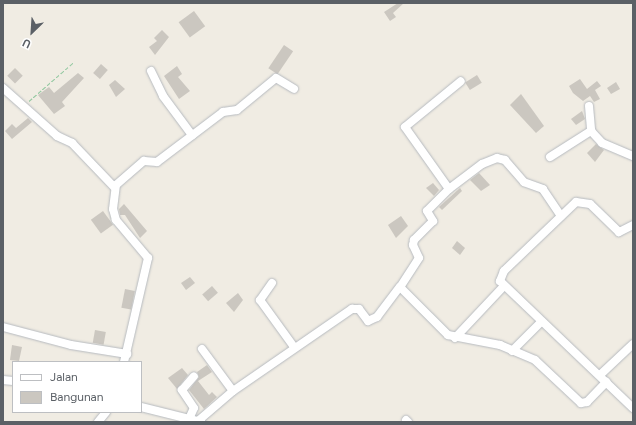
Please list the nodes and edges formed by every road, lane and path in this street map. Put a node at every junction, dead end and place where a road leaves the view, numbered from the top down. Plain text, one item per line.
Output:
1 (74, 62) dead end
2 (151, 71) dead end
3 (461, 81) dead end
4 (3, 88) edge
5 (294, 89) dead end
6 (24, 105) junction
7 (589, 106) dead end
8 (592, 131) junction
9 (192, 135) junction
10 (633, 156) edge
11 (550, 157) dead end
12 (115, 188) junction
13 (448, 189) junction
14 (561, 216) junction
15 (633, 225) edge
16 (272, 283) dead end
17 (504, 286) junction
18 (400, 288) junction
19 (541, 322) junction
20 (3, 328) edge
21 (455, 338) junction
22 (633, 344) edge
23 (294, 347) junction
24 (202, 349) dead end
25 (512, 350) junction
26 (127, 354) junction
27 (124, 361) edge
28 (600, 375) junction
29 (194, 376) dead end
30 (606, 382) junction
31 (233, 391) junction
32 (142, 407) edge
33 (633, 408) edge
34 (105, 413) edge
35 (185, 420) edge
36 (98, 422) edge
37 (200, 422) edge

1 - 6 path
2 - 9 street
3 - 13 street
4 - 6 street
5 - 9 street
6 - 12 street
7 - 8 street
8 - 10 street
8 - 11 street
9 - 12 street
12 - 26 street
13 - 14 street
13 - 18 street
14 - 15 street
14 - 17 street
16 - 23 street
17 - 19 street
17 - 21 street
18 - 21 street
18 - 23 street
19 - 25 street
19 - 28 street
20 - 26 street
21 - 25 street
22 - 28 street
23 - 31 street
24 - 31 street
25 - 30 street
26 - 27 street
28 - 30 street
29 - 35 street
30 - 33 street
31 - 37 street
32 - 35 street
34 - 36 street
35 - 37 street

